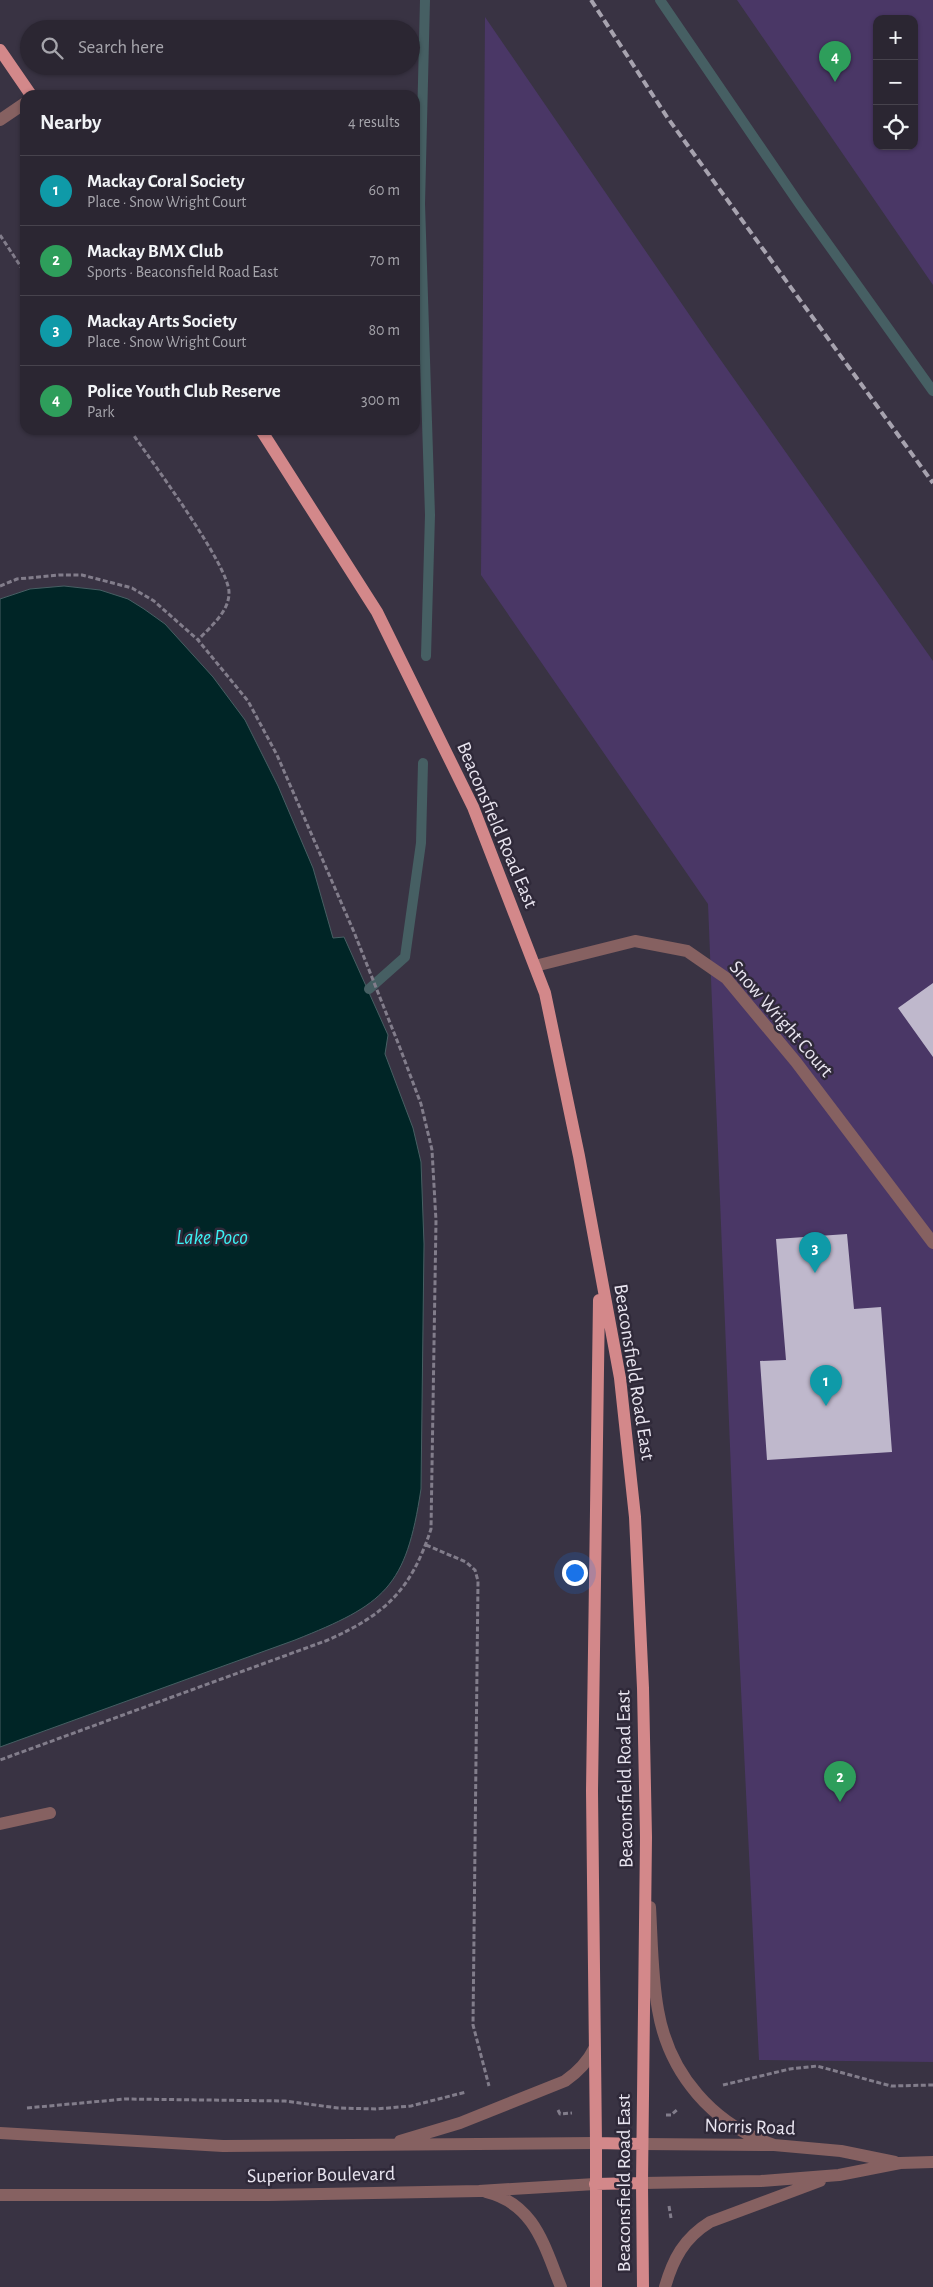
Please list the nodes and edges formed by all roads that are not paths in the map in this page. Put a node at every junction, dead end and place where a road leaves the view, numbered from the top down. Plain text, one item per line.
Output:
1 (0, 50) edge
2 (28, 90) edge
3 (20, 106) edge
4 (0, 120) edge
5 (264, 435) edge
6 (535, 966) junction
7 (933, 1243) edge
8 (599, 1273) junction
9 (50, 1813) dead end
10 (0, 1824) edge
11 (646, 1837) junction
12 (594, 2049) junction
13 (0, 2133) edge
14 (596, 2143) junction
15 (642, 2144) junction
16 (383, 2145) junction
17 (774, 2145) junction
18 (933, 2162) edge
19 (900, 2163) junction
20 (839, 2175) junction
21 (642, 2183) junction
22 (596, 2184) junction
23 (479, 2191) junction
24 (0, 2195) edge
25 (561, 2287) edge
26 (596, 2287) edge
27 (643, 2287) edge
28 (665, 2287) edge

1 - 2 main road
3 - 4 street
5 - 6 main road, Beaconsfield Road East
6 - 7 street, Snow Wright Court
6 - 8 main road, Beaconsfield Road East
8 - 11 main road, Beaconsfield Road East
8 - 12 main road, Beaconsfield Road East
9 - 10 street
11 - 15 main road, Beaconsfield Road East
11 - 17 street
12 - 14 main road, Beaconsfield Road East
12 - 16 street
13 - 16 street, Superior Boulevard
14 - 15 main road, Norris Road
14 - 16 street, Superior Boulevard
14 - 22 main road, Beaconsfield Road East
15 - 17 street, Norris Road
15 - 21 main road, Beaconsfield Road East
17 - 19 street, Norris Road
18 - 19 street, Norris Road
19 - 20 street, Norris Road
20 - 21 street, Norris Road
20 - 28 street
21 - 22 main road, Superior Boulevard
21 - 27 main road, Beaconsfield Road East
22 - 23 street, Superior Boulevard
22 - 26 main road, Beaconsfield Road East
23 - 24 street, Superior Boulevard
23 - 25 street

